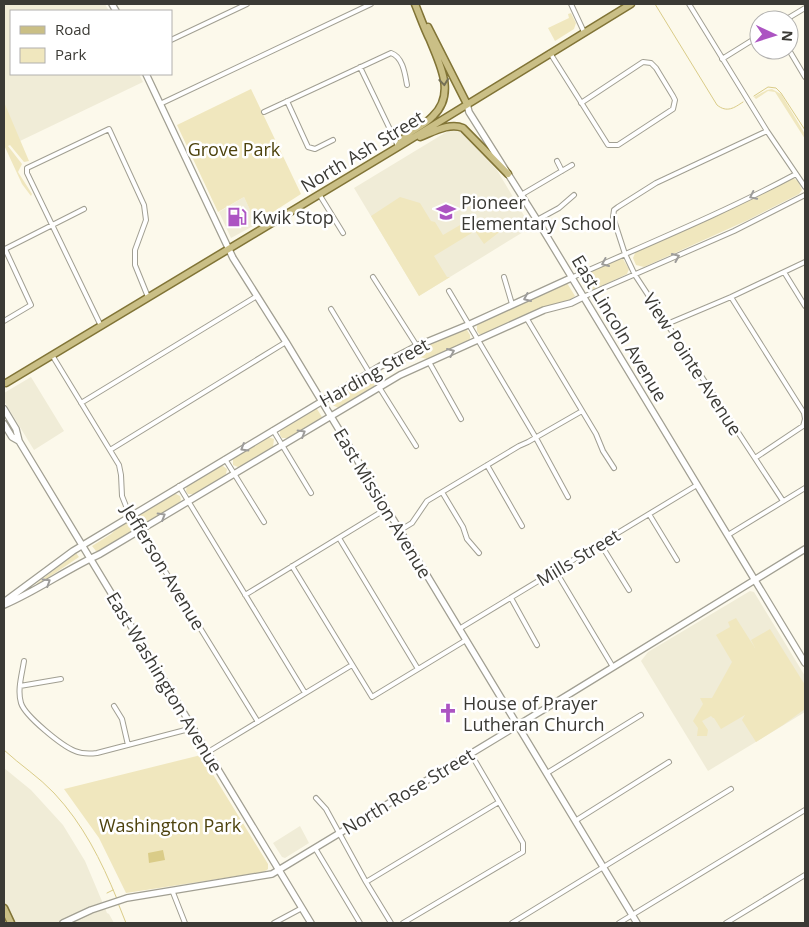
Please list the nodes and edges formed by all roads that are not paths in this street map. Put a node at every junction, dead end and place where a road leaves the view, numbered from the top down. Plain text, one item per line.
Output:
1 (247, 4) edge
2 (355, 4) edge
3 (371, 4) edge
4 (416, 4) edge
5 (571, 4) edge
6 (631, 4) edge
7 (689, 4) edge
8 (358, 10) junction
9 (584, 32) junction
10 (172, 40) edge
11 (749, 42) edge
12 (550, 53) junction
13 (722, 59) junction
14 (795, 60) edge
15 (360, 67) junction
16 (146, 75) edge
17 (805, 77) edge
18 (407, 85) dead end
19 (287, 101) junction
20 (581, 103) junction
21 (160, 104) junction
22 (467, 104) junction
23 (264, 112) dead end
24 (767, 131) junction
25 (332, 140) dead end
26 (407, 142) junction
27 (398, 147) junction
28 (557, 161) dead end
29 (572, 165) dead end
30 (562, 171) junction
31 (508, 174) junction
32 (796, 174) junction
33 (805, 187) edge
34 (319, 194) junction
35 (521, 195) junction
36 (574, 195) dead end
37 (805, 195) edge
38 (84, 209) dead end
39 (537, 220) junction
40 (53, 225) junction
41 (343, 233) dead end
42 (229, 249) junction
43 (625, 254) junction
44 (805, 262) edge
45 (784, 272) junction
46 (635, 275) junction
47 (373, 277) dead end
48 (504, 277) dead end
49 (571, 278) junction
50 (449, 291) dead end
51 (257, 296) junction
52 (148, 297) junction
53 (583, 297) junction
54 (731, 297) junction
55 (512, 304) junction
56 (805, 306) edge
57 (331, 309) dead end
58 (527, 319) junction
59 (4, 321) edge
60 (667, 324) junction
61 (468, 325) junction
62 (101, 326) junction
63 (478, 341) junction
64 (286, 342) junction
65 (417, 346) junction
66 (52, 355) junction
67 (429, 362) junction
68 (370, 372) junction
69 (5, 384) edge
70 (378, 387) junction
71 (322, 401) junction
72 (81, 403) junction
73 (4, 409) edge
74 (582, 411) junction
75 (330, 415) junction
76 (461, 418) dead end
77 (4, 424) edge
78 (273, 430) junction
79 (536, 438) junction
80 (19, 441) junction
81 (282, 445) junction
82 (416, 446) dead end
83 (110, 450) junction
84 (755, 458) junction
85 (225, 459) junction
86 (487, 465) junction
87 (614, 468) dead end
88 (234, 473) junction
89 (698, 485) junction
90 (179, 486) junction
91 (805, 488) edge
92 (442, 492) junction
93 (311, 493) dead end
94 (568, 497) dead end
95 (188, 501) junction
96 (783, 501) junction
97 (386, 509) junction
98 (649, 514) junction
99 (131, 515) junction
100 (264, 522) dead end
101 (522, 526) dead end
102 (140, 529) junction
103 (400, 531) junction
104 (728, 534) junction
105 (338, 538) junction
106 (600, 543) junction
107 (82, 545) junction
108 (805, 549) edge
109 (479, 553) dead end
110 (90, 558) junction
111 (677, 560) dead end
112 (292, 566) junction
113 (555, 570) junction
114 (756, 580) junction
115 (628, 590) dead end
116 (245, 595) junction
117 (510, 598) junction
118 (4, 604) edge
119 (459, 629) junction
120 (466, 640) junction
121 (537, 645) dead end
122 (24, 661) dead end
123 (805, 663) edge
124 (352, 665) junction
125 (613, 667) junction
126 (418, 669) junction
127 (60, 679) dead end
128 (20, 686) junction
129 (305, 693) junction
130 (114, 706) dead end
131 (641, 715) dead end
132 (258, 722) junction
133 (517, 725) junction
134 (194, 728) junction
135 (128, 745) junction
136 (208, 752) junction
137 (471, 753) junction
138 (669, 762) dead end
139 (547, 773) junction
140 (731, 789) dead end
141 (316, 798) dead end
142 (499, 802) junction
143 (805, 810) edge
144 (575, 822) junction
145 (339, 833) junction
146 (314, 848) junction
147 (603, 867) junction
148 (280, 869) junction
149 (805, 875) edge
150 (366, 882) junction
151 (172, 890) junction
152 (4, 908) edge
153 (302, 908) junction
154 (632, 915) junction
155 (391, 922) edge
156 (11, 923) edge
157 (63, 923) edge
158 (186, 923) edge
159 (274, 923) edge
160 (311, 923) edge
161 (360, 923) edge
162 (403, 923) edge
163 (512, 923) edge
164 (619, 923) edge
165 (637, 923) edge
166 (726, 923) edge

1 - 10 street
2 - 8 street
3 - 8 street
4 - 22 main road, East Lincoln Avenue
4 -> 27 main road
5 - 9 street
6 - 9 main road, North Ash Street
7 - 13 street
8 - 21 street
9 - 12 main road, North Ash Street
11 - 13 street
12 - 20 street
12 - 22 main road, North Ash Street
13 - 24 street
14 - 17 street
15 - 18 street
15 - 19 street
15 - 27 street
16 - 21 main road, East Mission Avenue
19 - 23 street
19 - 25 street
20 - 20 street
21 - 42 main road, East Mission Avenue
22 - 26 main road, North Ash Street
22 - 31 main road, East Lincoln Avenue
24 - 32 street
24 - 43 street, View Pointe Avenue
26 - 27 main road, North Ash Street
26 - 31 main road
27 - 34 main road, North Ash Street
28 - 30 street
29 - 30 street
30 - 35 street
31 - 35 main road, East Lincoln Avenue
32 - 33 street
32 -> 43 street, Harding Street
34 - 41 street
34 - 42 main road, North Ash Street
35 - 39 main road, East Lincoln Avenue
36 - 39 street
46 -> 37 street, Harding Street
38 - 40 street
39 - 49 main road, East Lincoln Avenue
40 - 52 street
40 - 59 street
40 - 62 street
42 - 51 main road, East Mission Avenue
42 - 52 main road, North Ash Street
43 - 46 street, View Pointe Avenue
43 -> 49 street, Harding Street
44 - 45 street
45 - 54 street
45 - 56 street
46 - 53 street, Harding Street
46 - 60 street, View Pointe Avenue
47 - 65 street
48 - 55 street
49 - 53 main road, East Lincoln Avenue
49 -> 55 main road, Harding Street
50 - 61 street
51 - 64 main road, East Mission Avenue
51 - 72 street
52 - 62 main road, North Ash Street
53 - 58 main road, Harding Street
53 - 89 main road, East Lincoln Avenue
54 - 60 street
54 - 84 street
55 - 61 main road, Harding Street
57 - 68 street
58 - 63 main road, Harding Street
58 - 74 street
60 - 84 street, View Pointe Avenue
61 - 63 street
61 - 65 main road, Harding Street
62 - 66 main road, North Ash Street
67 -> 63 main road, Harding Street
63 - 79 street
64 - 71 main road, East Mission Avenue
64 - 83 street
65 - 68 main road, Harding Street
66 - 69 main road, North Ash Street
66 - 72 street, Jefferson Avenue
67 - 70 main road, Harding Street
67 - 76 street
68 - 71 main road, Harding Street
70 - 75 main road, Harding Street
70 - 82 street
71 - 75 main road, East Mission Avenue
71 - 78 main road, Harding Street
72 - 83 street, Jefferson Avenue
73 - 80 main road, East Washington Avenue
74 - 79 street
74 - 87 street
81 -> 75 main road, Harding Street
75 - 97 main road, East Mission Avenue
77 - 80 main road, East Washington Avenue
78 - 81 street
78 -> 85 main road, Harding Street
79 - 86 street
79 - 94 street
80 - 107 main road, East Washington Avenue
81 - 88 main road, Harding Street
81 - 93 street
83 - 99 street, Jefferson Avenue
84 - 96 street, View Pointe Avenue
85 - 88 street
85 - 90 main road, Harding Street
86 - 92 street
86 - 101 street
88 - 95 main road, Harding Street
88 - 100 street
89 - 98 street, Mills Street
89 - 104 main road, East Lincoln Avenue
90 - 95 street
90 - 99 main road, Harding Street
91 - 96 street
92 - 103 street
92 - 109 street
102 -> 95 main road, Harding Street
95 - 116 street
96 - 104 street
97 - 103 main road, East Mission Avenue
97 - 105 street
98 - 106 street, Mills Street
98 - 111 street
99 - 102 street, Jefferson Avenue
99 - 107 main road, Harding Street
102 - 110 main road, Harding Street
102 - 132 street, Jefferson Avenue
103 - 119 main road, East Mission Avenue
104 - 114 main road, East Lincoln Avenue
105 - 112 street
105 - 126 street
106 - 113 street, Mills Street
106 - 115 street
107 - 110 main road, East Washington Avenue
107 - 118 main road, Harding Street
108 - 114 main road, North Rose Street
118 -> 110 main road, Harding Street
110 - 134 main road, East Washington Avenue
112 - 116 street
112 - 124 street
113 - 117 street, Mills Street
113 - 125 street
114 - 123 main road, East Lincoln Avenue
114 - 125 main road, North Rose Street
116 - 129 street
117 - 119 street, Mills Street
117 - 121 street
119 - 120 main road, East Mission Avenue
120 - 126 street
120 - 133 main road, East Mission Avenue
122 - 128 street
124 - 126 street
124 - 129 street
125 - 133 main road, North Rose Street
127 - 128 street
128 - 135 street
129 - 132 street
130 - 135 street
131 - 139 street
132 - 136 street
133 - 137 main road, North Rose Street
133 - 139 main road, East Mission Avenue
134 - 135 street
134 - 136 main road, East Washington Avenue
136 - 148 main road, East Washington Avenue
137 - 142 street
137 - 145 main road, North Rose Street
138 - 144 street
139 - 144 main road, East Mission Avenue
140 - 147 street
141 - 145 street
142 - 150 street
142 - 162 street
143 - 154 street
144 - 147 main road, East Mission Avenue
145 - 146 main road, North Rose Street
145 - 150 street
146 - 148 main road, North Rose Street
146 - 161 street
147 - 154 main road, East Mission Avenue
147 - 163 street
148 - 151 main road, North Rose Street
148 - 153 main road, East Washington Avenue
149 - 166 street
150 - 155 street
151 - 157 main road, North Rose Street
151 - 158 street
152 - 156 main road
153 - 159 street
153 - 160 main road, East Washington Avenue
154 - 164 street
154 - 165 main road, East Mission Avenue

